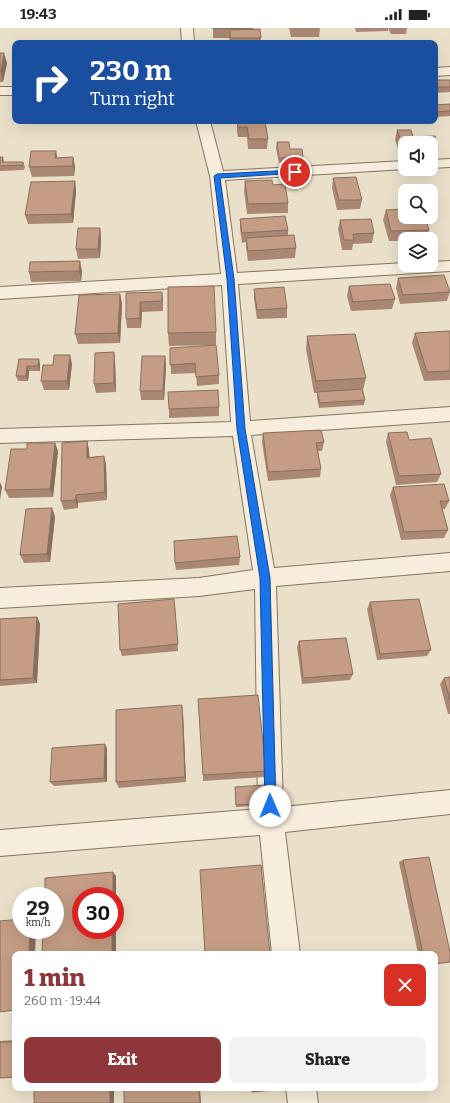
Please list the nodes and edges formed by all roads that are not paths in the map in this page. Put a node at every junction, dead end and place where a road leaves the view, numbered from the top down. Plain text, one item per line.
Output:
1 (187, 28) edge
2 (188, 40) edge
3 (450, 71) edge
4 (438, 72) edge
5 (12, 90) edge
6 (0, 91) edge
7 (204, 124) edge
8 (450, 163) edge
9 (438, 164) edge
10 (398, 165) edge
11 (217, 176) junction
12 (450, 266) edge
13 (230, 279) junction
14 (0, 293) edge
15 (450, 414) edge
16 (241, 429) junction
17 (0, 436) edge
18 (450, 562) edge
19 (265, 578) junction
20 (0, 598) edge
21 (450, 802) edge
22 (271, 821) junction
23 (0, 843) edge
24 (286, 951) edge
25 (301, 1091) edge
26 (303, 1103) edge

1 - 2 street
3 - 4 street
5 - 6 street
7 - 11 street
8 - 9 street
10 - 11 street
11 - 13 street
12 - 13 street
13 - 14 street
13 - 16 street
15 - 16 street
16 - 17 street
16 - 19 street
18 - 19 street
19 - 20 street
19 - 22 street
21 - 22 street
22 - 23 street
22 - 24 street
25 - 26 street

